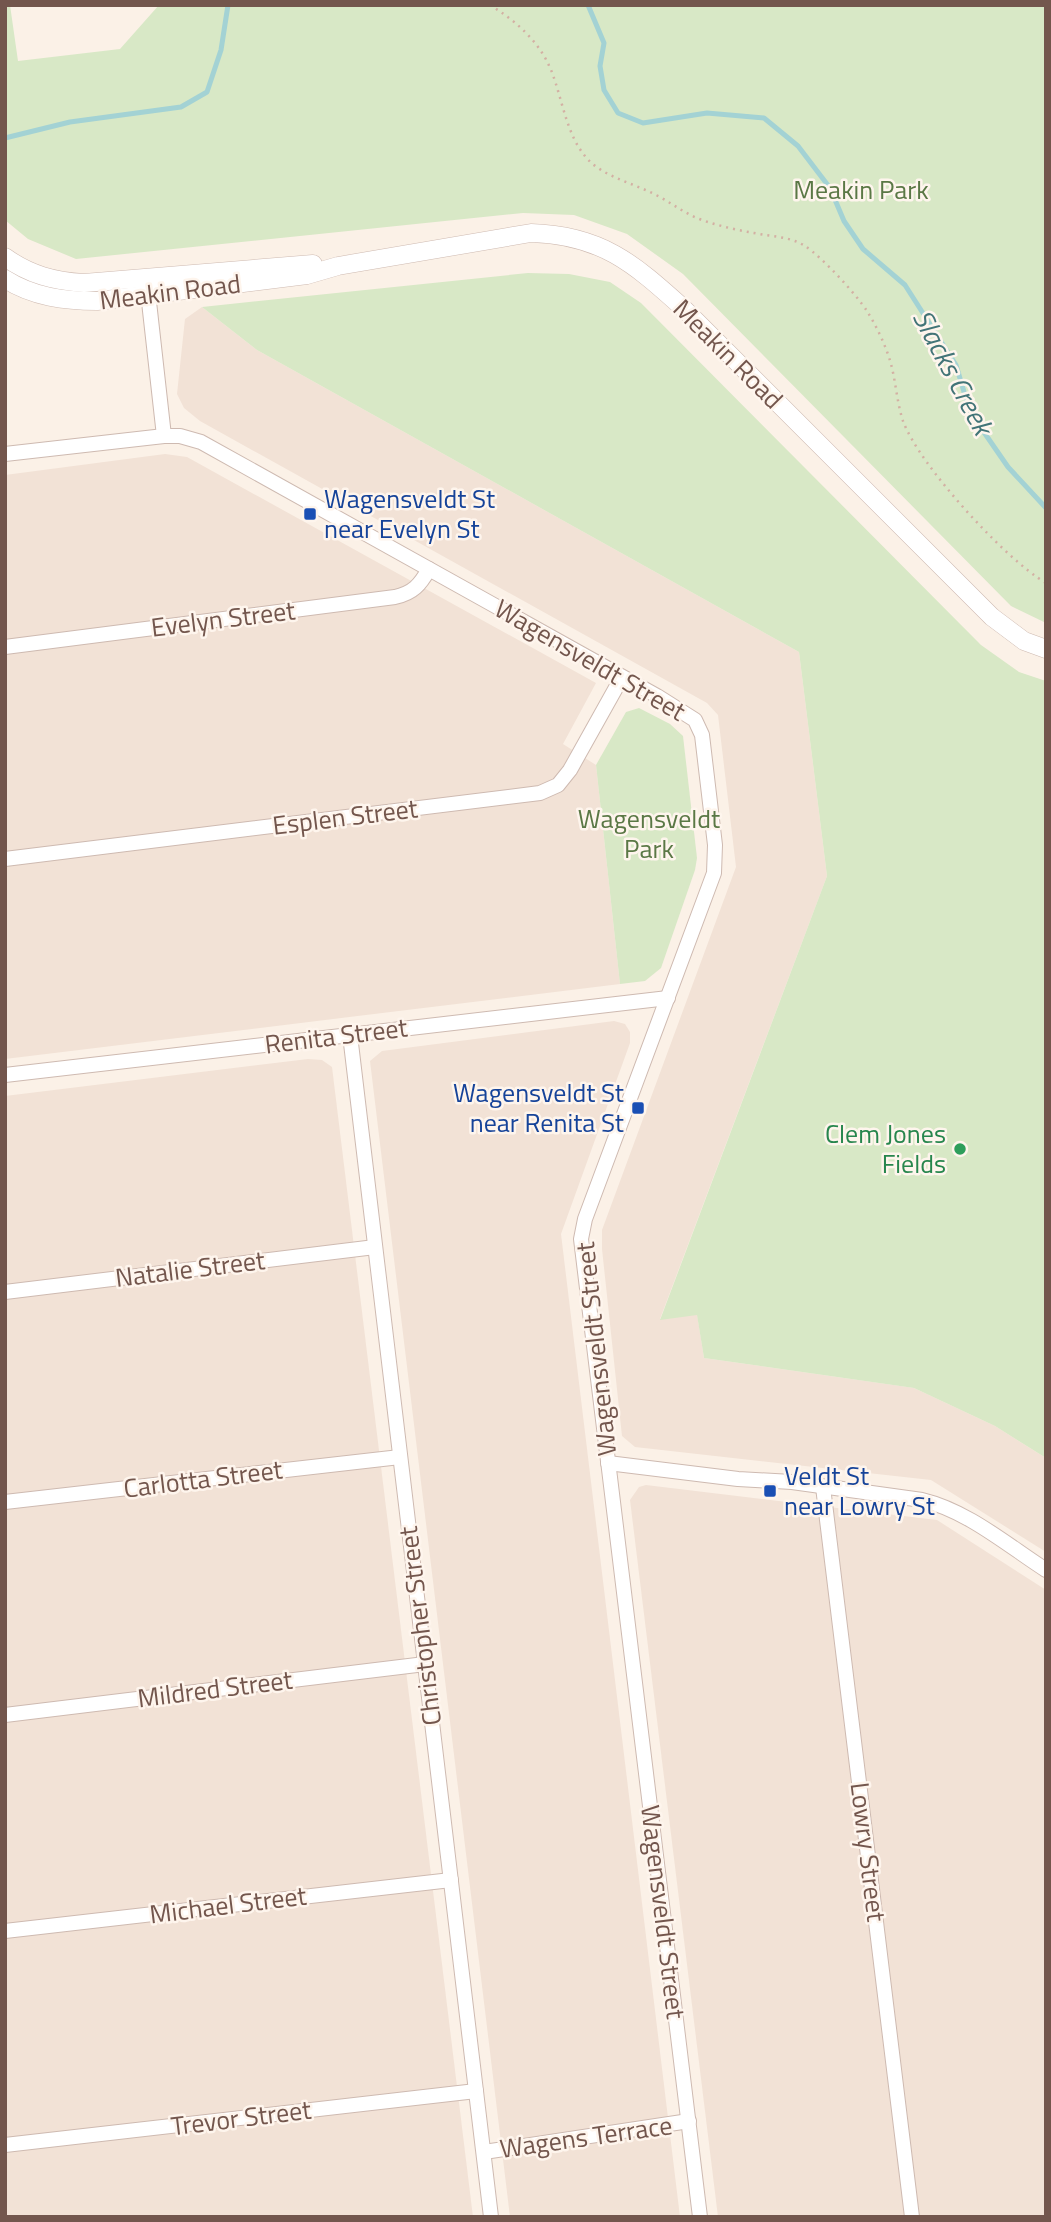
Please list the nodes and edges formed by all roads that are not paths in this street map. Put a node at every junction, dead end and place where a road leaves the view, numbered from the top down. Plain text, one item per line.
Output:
1 (5, 257) edge
2 (5, 279) edge
3 (147, 287) junction
4 (164, 436) junction
5 (5, 454) edge
6 (429, 569) junction
7 (5, 647) edge
8 (1046, 649) edge
9 (622, 677) junction
10 (5, 859) edge
11 (668, 998) junction
12 (350, 1035) junction
13 (5, 1075) edge
14 (375, 1247) junction
15 (5, 1292) edge
16 (400, 1457) junction
17 (608, 1463) junction
18 (823, 1487) junction
19 (5, 1502) edge
20 (1046, 1570) edge
21 (425, 1664) junction
22 (5, 1715) edge
23 (451, 1880) junction
24 (5, 1931) edge
25 (476, 2091) junction
26 (689, 2121) junction
27 (5, 2145) edge
28 (484, 2152) junction
29 (491, 2217) edge
30 (701, 2217) edge
31 (912, 2217) edge

1 - 3 street, Meakin Road
2 - 3 street, Meakin Road
3 - 4 street
3 - 8 street, Meakin Road
4 - 5 street, Wagensveldt Street
4 - 6 street, Wagensveldt Street
6 - 7 street, Evelyn Street
6 - 9 street, Wagensveldt Street
9 - 10 street, Esplen Street
9 - 11 street, Wagensveldt Street
11 - 12 street, Renita Street
11 - 17 street, Wagensveldt Street
12 - 13 street, Renita Street
12 - 14 street, Christopher Street
14 - 15 street, Natalie Street
14 - 16 street, Christopher Street
16 - 19 street, Carlotta Street
16 - 21 street, Christopher Street
17 - 18 street
17 - 26 street, Wagensveldt Street
18 - 20 street
18 - 31 street, Lowry Street
21 - 22 street, Mildred Street
21 - 23 street, Christopher Street
23 - 24 street, Michael Street
23 - 25 street, Christopher Street
25 - 27 street, Trevor Street
25 - 28 street, Christopher Street
26 - 28 street, Wagens Terrace
26 - 30 street, Wagensveldt Street
28 - 29 street, Christopher Street

